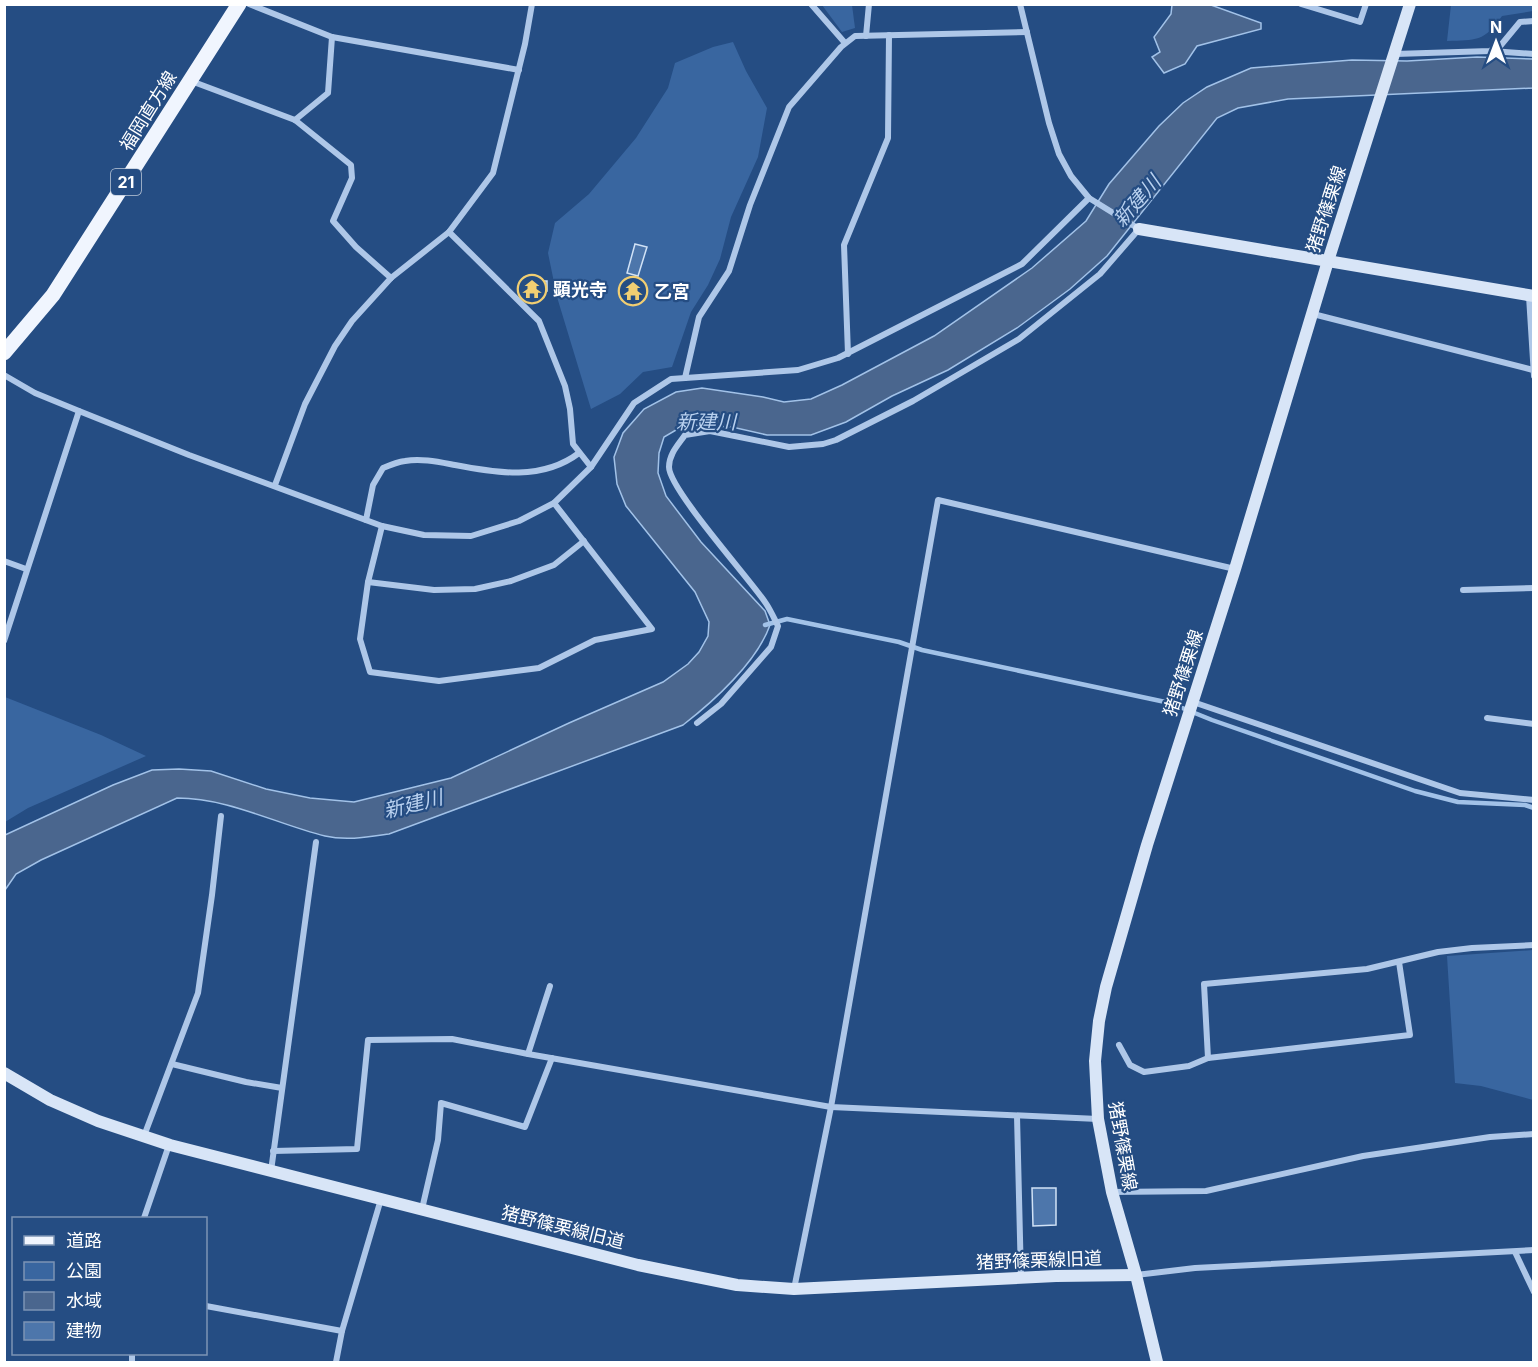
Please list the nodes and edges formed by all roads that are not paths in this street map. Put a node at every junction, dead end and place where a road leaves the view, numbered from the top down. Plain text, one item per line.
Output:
1 (239, 4) edge
2 (249, 4) edge
3 (532, 4) edge
4 (812, 4) edge
5 (869, 4) edge
6 (1020, 4) edge
7 (1301, 4) edge
8 (1366, 4) edge
9 (1410, 4) edge
10 (1533, 21) edge
11 (1027, 32) junction
12 (889, 35) junction
13 (866, 36) junction
14 (332, 37) junction
15 (845, 43) junction
16 (1490, 51) junction
17 (1394, 54) junction
18 (1533, 54) edge
19 (519, 70) junction
20 (191, 80) junction
21 (296, 120) junction
22 (1089, 198) junction
23 (1139, 229) junction
24 (449, 232) junction
25 (1328, 261) junction
26 (391, 278) junction
27 (1531, 295) edge
28 (1313, 314) junction
29 (4, 353) edge
30 (848, 354) junction
31 (1533, 370) edge
32 (4, 375) edge
33 (1533, 376) edge
34 (685, 378) junction
35 (79, 411) junction
36 (579, 453) junction
37 (591, 467) junction
38 (275, 485) junction
39 (554, 503) junction
40 (366, 520) junction
41 (382, 526) junction
42 (584, 541) junction
43 (4, 561) edge
44 (1235, 569) junction
45 (26, 570) junction
46 (368, 582) junction
47 (1533, 588) edge
48 (1463, 590) dead end
49 (4, 641) edge
50 (1193, 701) junction
51 (1487, 718) dead end
52 (697, 723) dead end
53 (1533, 724) edge
54 (1533, 800) edge
55 (221, 816) dead end
56 (316, 842) dead end
57 (1533, 945) edge
58 (1400, 962) junction
59 (550, 986) dead end
60 (1119, 1045) dead end
61 (528, 1054) junction
62 (552, 1058) junction
63 (1208, 1058) junction
64 (172, 1064) junction
65 (4, 1073) edge
66 (282, 1088) junction
67 (831, 1107) junction
68 (1017, 1116) junction
69 (1098, 1119) junction
70 (1533, 1134) edge
71 (144, 1136) junction
72 (170, 1144) junction
73 (273, 1151) junction
74 (271, 1171) junction
75 (1112, 1192) junction
76 (381, 1198) junction
77 (422, 1209) junction
78 (144, 1217) edge
79 (1533, 1250) edge
80 (1515, 1252) junction
81 (1136, 1275) junction
82 (1021, 1278) junction
83 (794, 1289) junction
84 (1533, 1292) edge
85 (207, 1306) edge
86 (342, 1331) junction
87 (336, 1362) edge
88 (1157, 1362) edge

1 - 20 main road, 福岡直方線 / 21
2 - 14 street
3 - 19 street
4 - 15 street
5 - 13 street
6 - 11 street
7 - 8 street
9 - 17 street, 猪野篠栗線
10 - 16 street
11 - 12 street
11 - 22 street
12 - 13 street
12 - 30 street
13 - 15 street
14 - 19 street
14 - 21 street
15 - 34 street
16 - 17 street
16 - 18 street
17 - 25 street, 猪野篠栗線
19 - 24 street
20 - 21 street
20 - 29 main road, 福岡直方線 / 21
21 - 26 street
22 - 23 street
22 - 30 street
23 - 25 street
23 - 52 street
24 - 26 street
24 - 36 street
25 - 27 street
25 - 28 street, 猪野篠栗線
26 - 38 street
27 - 31 street
28 - 31 street
28 - 44 street, 猪野篠栗線
30 - 34 street
31 - 33 street
32 - 35 street
34 - 37 street
35 - 38 street
35 - 45 street
36 - 37 street
36 - 40 street
37 - 39 street
38 - 40 street
39 - 41 street
39 - 42 street
40 - 41 street
41 - 46 street
42 - 46 street
42 - 46 street
43 - 45 street
44 - 50 street, 猪野篠栗線
44 - 67 street
45 - 49 street
47 - 48 street
50 - 54 street
50 - 69 street, 猪野篠栗線
51 - 53 street
55 - 64 street
56 - 66 street
57 - 58 street
58 - 63 street
58 - 63 street
59 - 61 street
60 - 63 street
61 - 62 street
61 - 73 street
62 - 67 street
62 - 77 street
64 - 66 street
64 - 71 street
65 - 71 street, 猪野篠栗線旧道
66 - 73 street
67 - 68 street
67 - 83 street
68 - 69 street
68 - 82 street
69 - 75 street, 猪野篠栗線
70 - 75 street
71 - 72 street, 猪野篠栗線旧道
72 - 74 street, 猪野篠栗線旧道
72 - 78 street
73 - 74 street
74 - 76 street, 猪野篠栗線旧道
75 - 81 street, 猪野篠栗線
76 - 77 street, 猪野篠栗線旧道
76 - 86 street
77 - 83 street, 猪野篠栗線旧道
79 - 80 street
80 - 81 street
80 - 84 street
81 - 82 street, 猪野篠栗線旧道
81 - 88 street, 猪野篠栗線
82 - 83 street, 猪野篠栗線旧道
85 - 86 street
86 - 87 street

